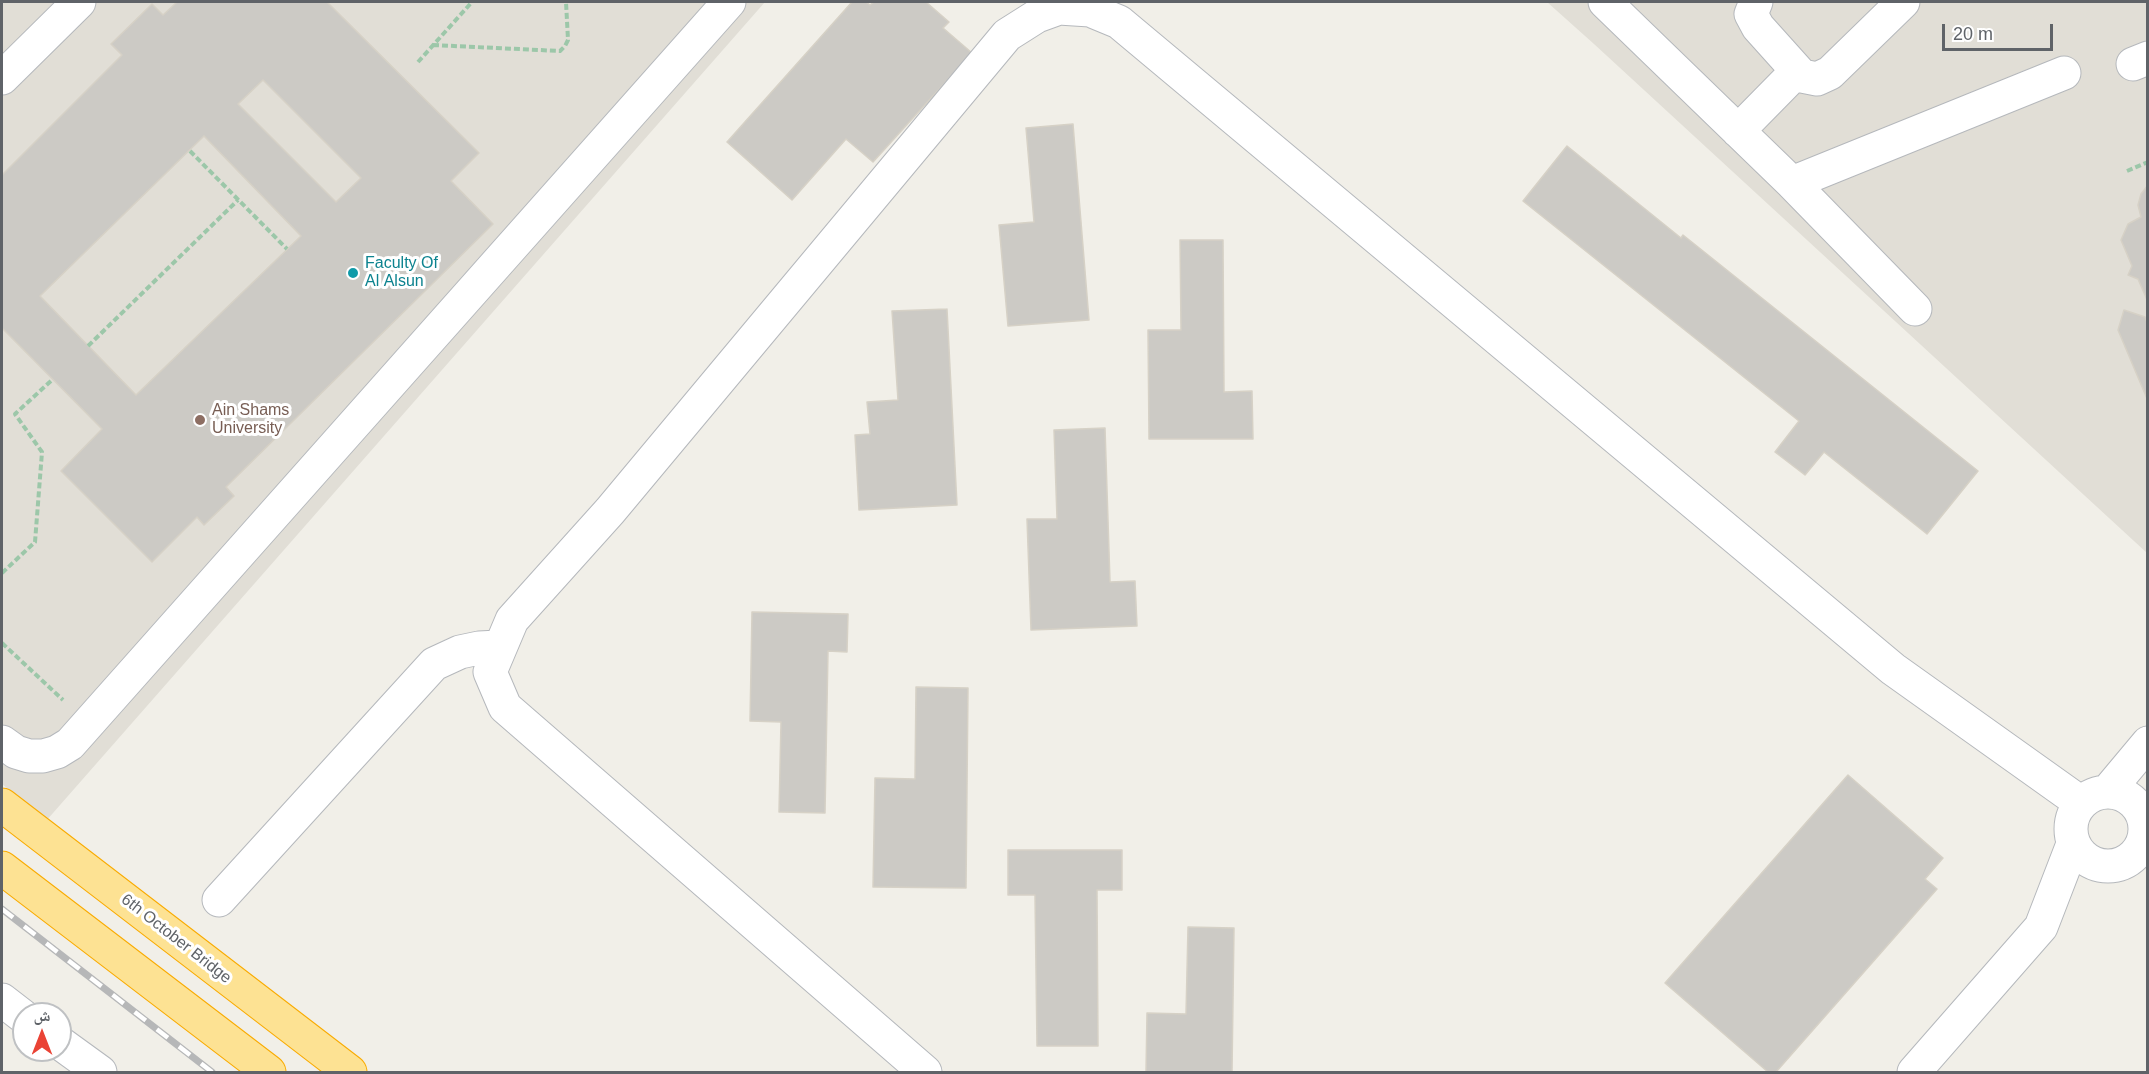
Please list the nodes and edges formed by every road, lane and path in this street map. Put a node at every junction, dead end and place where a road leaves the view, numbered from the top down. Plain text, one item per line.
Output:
1 (79, 2) edge
2 (472, 2) edge
3 (566, 2) edge
4 (1756, 2) edge
5 (1903, 2) edge
6 (720, 5) edge
7 (1618, 6) edge
8 (433, 45) junction
9 (418, 62) dead end
10 (1797, 71) junction
11 (2, 78) edge
12 (2069, 83) dead end
13 (1738, 131) junction
14 (189, 151) dead end
15 (2148, 162) edge
16 (2127, 171) dead end
17 (1799, 190) junction
18 (238, 200) junction
19 (287, 249) dead end
20 (1915, 309) dead end
21 (88, 346) dead end
22 (53, 379) dead end
23 (2, 573) edge
24 (2, 643) edge
25 (499, 646) junction
26 (88, 724) junction
27 (2, 742) edge
28 (2148, 744) edge
29 (2094, 798) junction
30 (2, 805) edge
31 (2145, 813) edge
32 (2073, 844) junction
33 (2, 868) edge
34 (219, 900) dead end
35 (72, 1052) edge
36 (100, 1072) edge
37 (269, 1072) edge
38 (350, 1072) edge
39 (925, 1072) edge
40 (1914, 1072) edge

1 - 11 lane
2 - 8 path
3 - 8 path
4 - 10 lane
5 - 10 lane
6 - 26 lane
7 - 13 lane
8 - 9 path
10 - 13 lane
12 - 17 lane
13 - 17 lane
14 - 18 path
15 - 16 path
17 - 20 lane
18 - 19 path
18 - 21 path
22 - 23 path
24 - 26 path
25 - 29 lane
25 - 34 lane
25 - 39 lane
26 - 27 lane
28 - 29 lane
29 - 31 lane
29 - 32 lane
30 - 38 highway, 6th October Bridge
31 - 32 lane
32 - 40 lane
33 - 37 highway
35 - 36 lane

